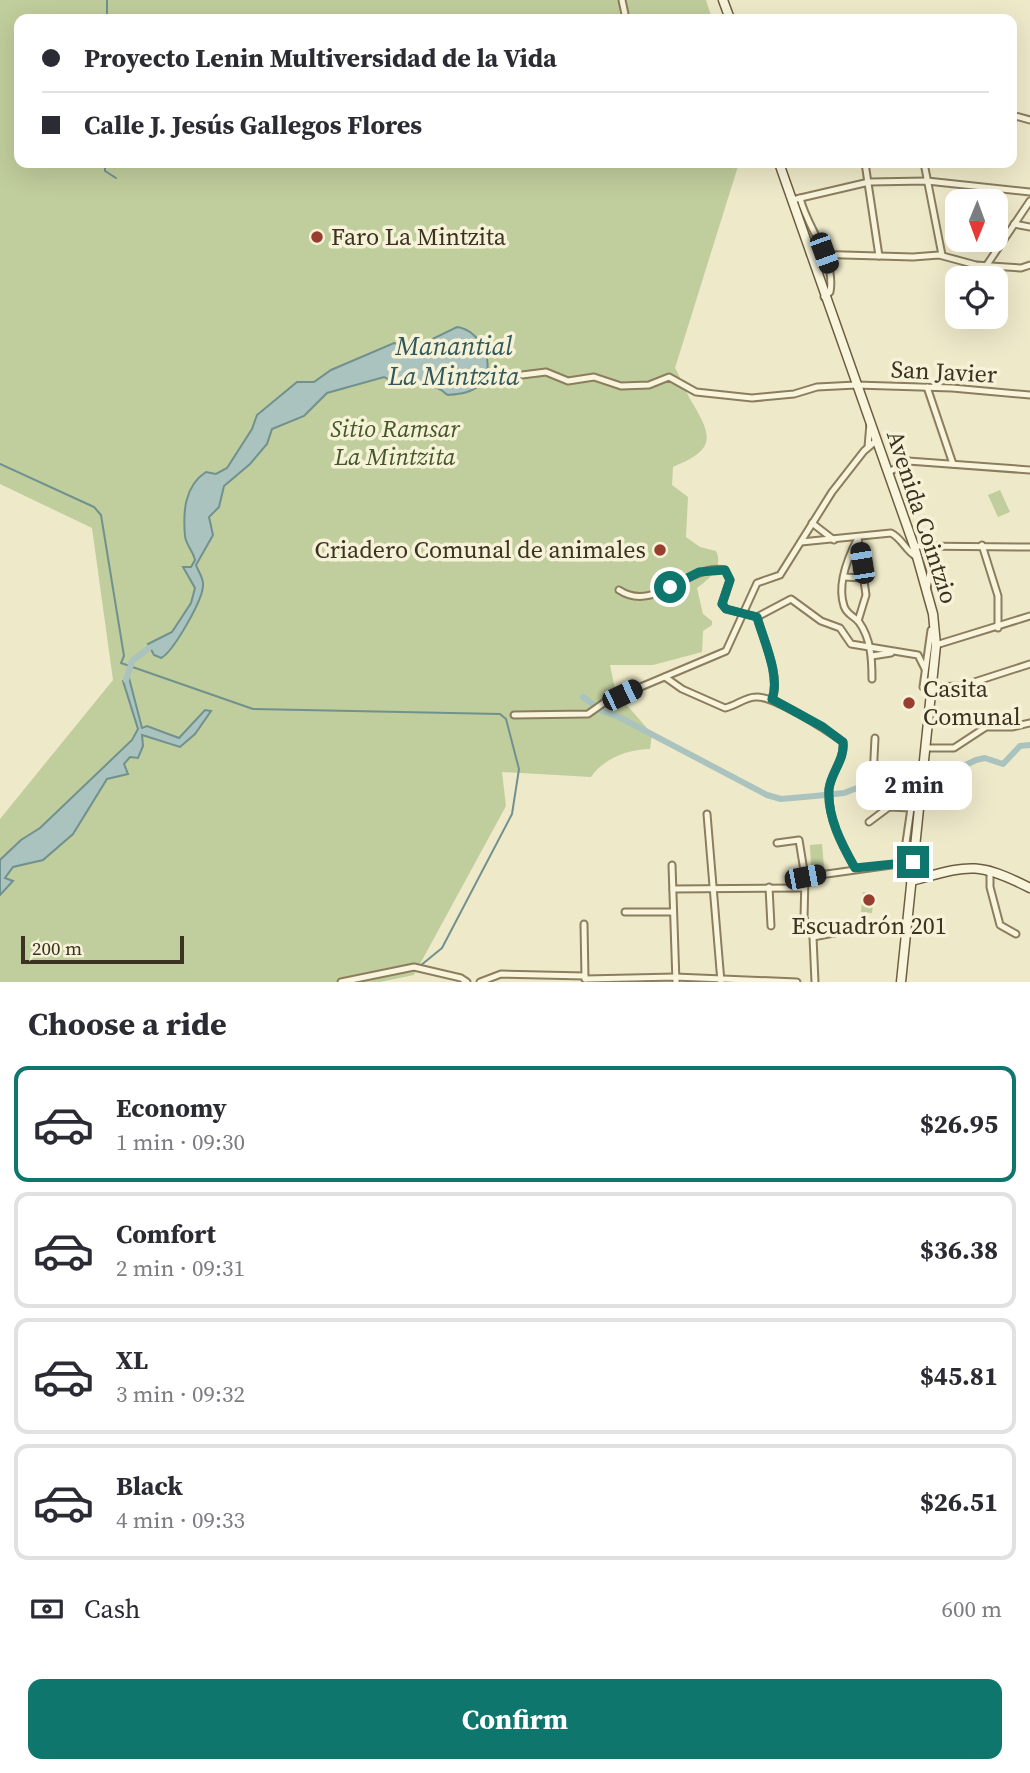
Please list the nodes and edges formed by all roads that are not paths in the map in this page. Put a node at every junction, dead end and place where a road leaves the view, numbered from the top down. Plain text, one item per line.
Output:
1 (781, 168) edge
2 (866, 168) edge
3 (925, 168) edge
4 (927, 181) junction
5 (869, 182) junction
6 (1030, 192) edge
7 (796, 199) junction
8 (1030, 201) edge
9 (1014, 224) junction
10 (1030, 228) edge
11 (824, 253) junction
12 (810, 254) junction
13 (942, 255) junction
14 (878, 256) junction
15 (987, 265) junction
16 (1030, 265) edge
17 (824, 297) junction
18 (522, 375) dead end
19 (856, 385) junction
20 (927, 387) junction
21 (1030, 395) edge
22 (870, 420) junction
23 (877, 440) junction
24 (867, 447) junction
25 (953, 464) junction
26 (1030, 470) edge
27 (888, 472) junction
28 (812, 523) junction
29 (858, 538) junction
30 (834, 540) junction
31 (801, 542) junction
32 (926, 544) junction
33 (914, 545) junction
34 (982, 545) junction
35 (1030, 547) edge
36 (918, 558) junction
37 (844, 577) junction
38 (864, 578) junction
39 (619, 590) dead end
40 (926, 590) junction
41 (743, 613) junction
42 (847, 613) junction
43 (933, 614) junction
44 (1030, 616) edge
45 (757, 617) junction
46 (858, 621) junction
47 (836, 625) junction
48 (998, 628) junction
49 (936, 645) junction
50 (871, 647) junction
51 (897, 652) junction
52 (872, 656) junction
53 (1029, 665) edge
54 (925, 669) junction
55 (665, 677) junction
56 (872, 679) dead end
57 (931, 687) junction
58 (772, 699) junction
59 (514, 715) dead end
60 (1030, 723) edge
61 (875, 738) dead end
62 (925, 748) junction
63 (922, 774) junction
64 (915, 808) junction
65 (708, 814) dead end
66 (869, 822) dead end
67 (778, 843) dead end
68 (913, 862) junction
69 (902, 863) junction
70 (673, 865) dead end
71 (855, 868) junction
72 (990, 870) junction
73 (805, 877) junction
74 (911, 881) junction
75 (714, 887) junction
76 (769, 887) junction
77 (803, 888) junction
78 (1030, 888) edge
79 (673, 889) junction
80 (625, 912) dead end
81 (673, 912) junction
82 (584, 924) dead end
83 (771, 926) dead end
84 (839, 932) dead end
85 (1016, 934) dead end
86 (813, 937) junction
87 (585, 979) edge
88 (676, 980) edge
89 (721, 980) edge
90 (341, 982) edge
91 (467, 982) edge
92 (480, 982) edge
93 (797, 982) edge
94 (815, 982) edge
95 (901, 982) edge

1 - 7 main road, Avenida Cointzio
2 - 5 street
3 - 4 street
4 - 5 street
4 - 6 street
4 - 13 street
5 - 7 street
5 - 14 street
7 - 11 street
7 - 12 main road, Avenida Cointzio
8 - 9 street
9 - 10 street
9 - 15 street
11 - 12 street
11 - 14 street
11 - 17 street
12 - 17 main road, Avenida Cointzio
13 - 14 street
13 - 15 street
15 - 16 street
17 - 19 main road, Avenida Cointzio
18 - 19 street, San Javier
19 - 20 street, San Javier
19 - 22 main road, Avenida Cointzio
20 - 21 street, San Javier
20 - 25 street
22 - 23 main road, Avenida Cointzio
22 - 24 street
23 - 24 street
23 - 27 main road, Avenida Cointzio
24 - 28 street
25 - 26 street
25 - 27 street
27 - 33 main road, Avenida Cointzio
28 - 30 street
28 - 31 street
29 - 30 street
29 - 36 street
29 - 37 street
29 - 38 street
30 - 31 street
31 - 41 street
32 - 33 street
32 - 34 street
32 - 40 street
33 - 36 main road, Avenida Cointzio
34 - 35 street
34 - 48 street
36 - 40 main road, Avenida Cointzio
37 - 38 street
37 - 42 street
38 - 46 street
39 - 41 street
40 - 43 main road, Avenida Cointzio
41 - 45 street
41 - 55 street
42 - 46 street
42 - 47 street
43 - 49 main road, Avenida Cointzio
43 - 54 street
44 - 48 street
45 - 47 street
45 - 58 street
46 - 50 street
47 - 50 street
48 - 49 street
49 - 57 main road, Avenida Cointzio
50 - 51 street
50 - 52 street
51 - 52 street
51 - 54 street
52 - 56 street
53 - 57 street
54 - 57 street
55 - 58 street
55 - 59 street
57 - 62 main road, Avenida Cointzio
58 - 71 street
60 - 62 street
61 - 63 street
62 - 63 main road, Avenida Cointzio
63 - 64 main road, Avenida Cointzio
64 - 66 street
64 - 68 main road, Avenida Cointzio
64 - 69 street
65 - 75 street
67 - 73 street
68 - 69 street
68 - 74 main road, Avenida Cointzio
69 - 71 street
70 - 79 street
71 - 73 street
72 - 74 main road
72 - 78 main road
72 - 85 street
73 - 77 street
74 - 95 main road, Avenida Cointzio
75 - 76 street
75 - 79 street
75 - 89 street
76 - 77 street
76 - 83 street
77 - 86 street
79 - 81 street
80 - 81 street
81 - 88 street
82 - 87 street
84 - 86 street
86 - 94 street
87 - 88 street
87 - 92 street
88 - 89 street
89 - 93 street
90 - 91 street

